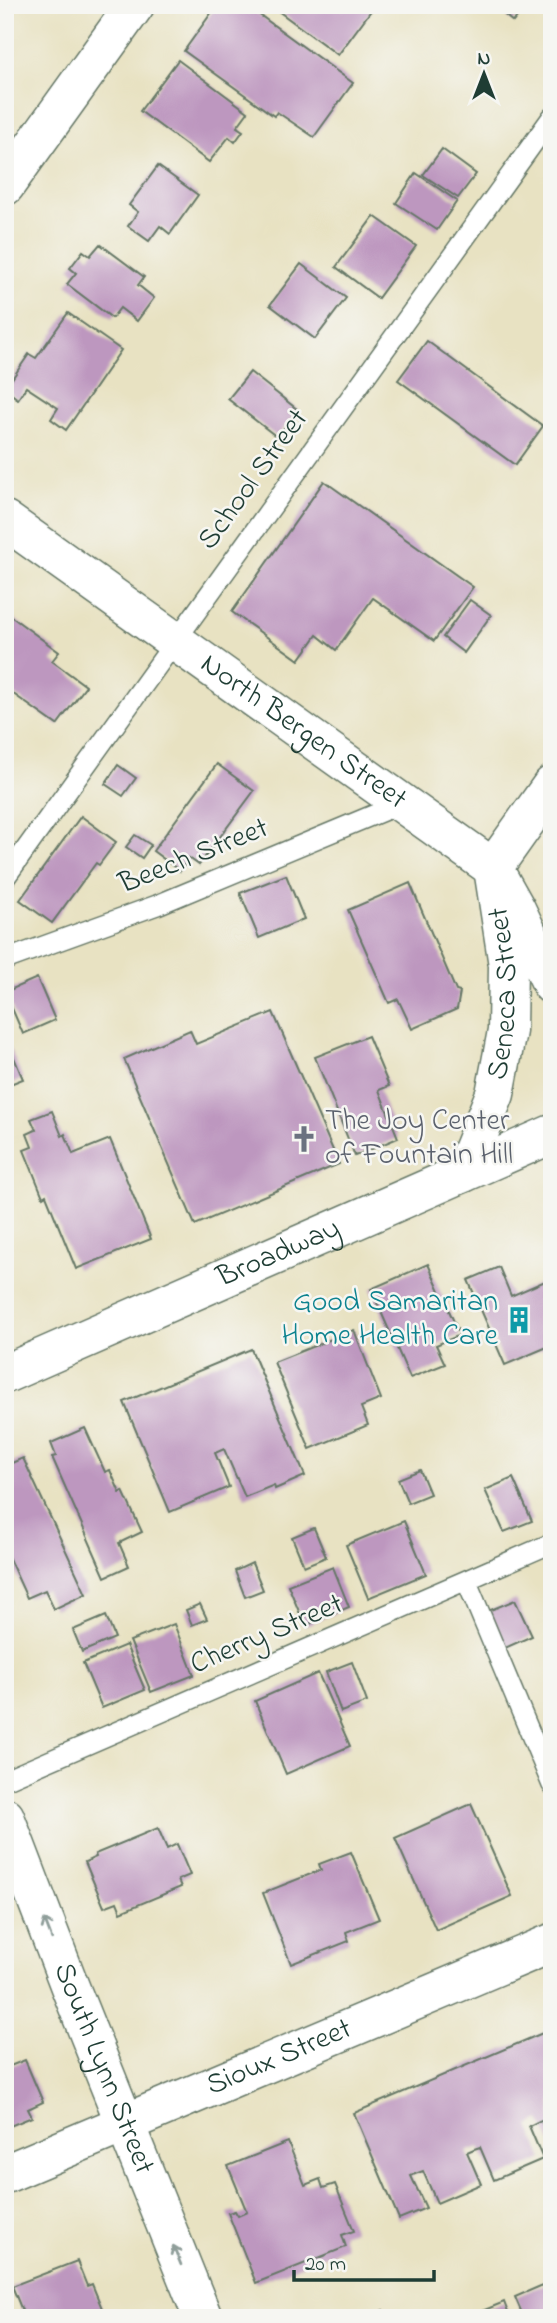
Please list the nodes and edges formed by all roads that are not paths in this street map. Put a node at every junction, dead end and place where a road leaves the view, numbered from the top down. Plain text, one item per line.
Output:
1 (135, 5) edge
2 (552, 117) edge
3 (5, 186) edge
4 (5, 520) edge
5 (175, 642) junction
6 (552, 785) edge
7 (402, 803) junction
8 (493, 868) junction
9 (5, 878) edge
10 (5, 960) edge
11 (552, 985) edge
12 (552, 1134) edge
13 (463, 1173) junction
14 (5, 1374) edge
15 (552, 1543) edge
16 (467, 1581) junction
17 (5, 1780) edge
18 (552, 1785) edge
19 (5, 1817) edge
20 (552, 1943) edge
21 (124, 2125) junction
22 (5, 2174) edge
23 (202, 2318) edge

1 - 3 street
2 - 5 lane, School Street
4 - 5 street, North Bergen Street
5 - 7 street, North Bergen Street
5 - 9 lane, School Street
6 - 8 street, Seneca Street
7 - 8 street, North Bergen Street
7 - 10 lane, Beech Street
8 - 11 street, North Bergen Street
8 - 13 street, Seneca Street
12 - 13 street, Broadway
13 - 14 street, Broadway
15 - 16 lane, Cherry Street
16 - 17 lane, Cherry Street
16 - 18 lane
21 -> 19 street, South Lynn Street
20 - 21 street, Sioux Street
21 - 22 street, Sioux Street
23 -> 21 street, South Lynn Street

